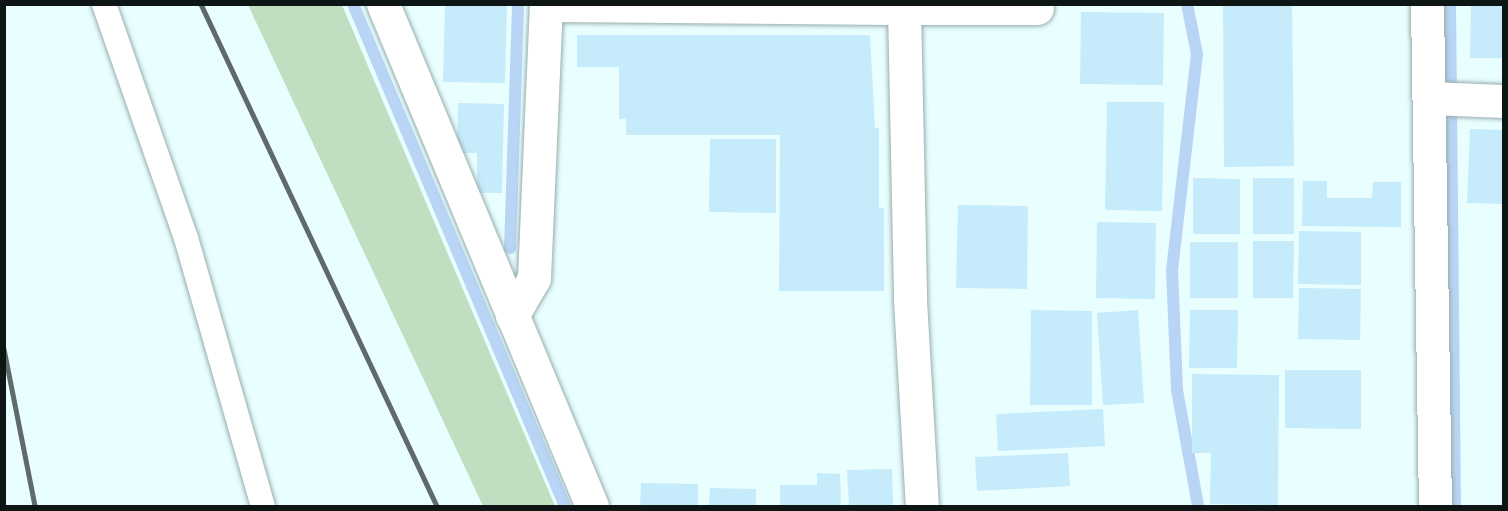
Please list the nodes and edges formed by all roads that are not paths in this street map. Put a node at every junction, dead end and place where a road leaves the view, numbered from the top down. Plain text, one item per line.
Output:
1 (104, 4) edge
2 (383, 4) edge
3 (1427, 4) edge
4 (546, 5) edge
5 (904, 8) junction
6 (1037, 8) dead end
7 (1444, 99) junction
8 (1503, 101) edge
9 (512, 316) junction
10 (263, 507) edge
11 (592, 507) edge
12 (922, 507) edge
13 (1435, 507) edge

1 - 10 lane
2 - 9 street
3 - 7 street
4 - 5 street
4 - 9 street
5 - 6 street
5 - 12 street
7 - 8 street
7 - 13 street
9 - 11 street

